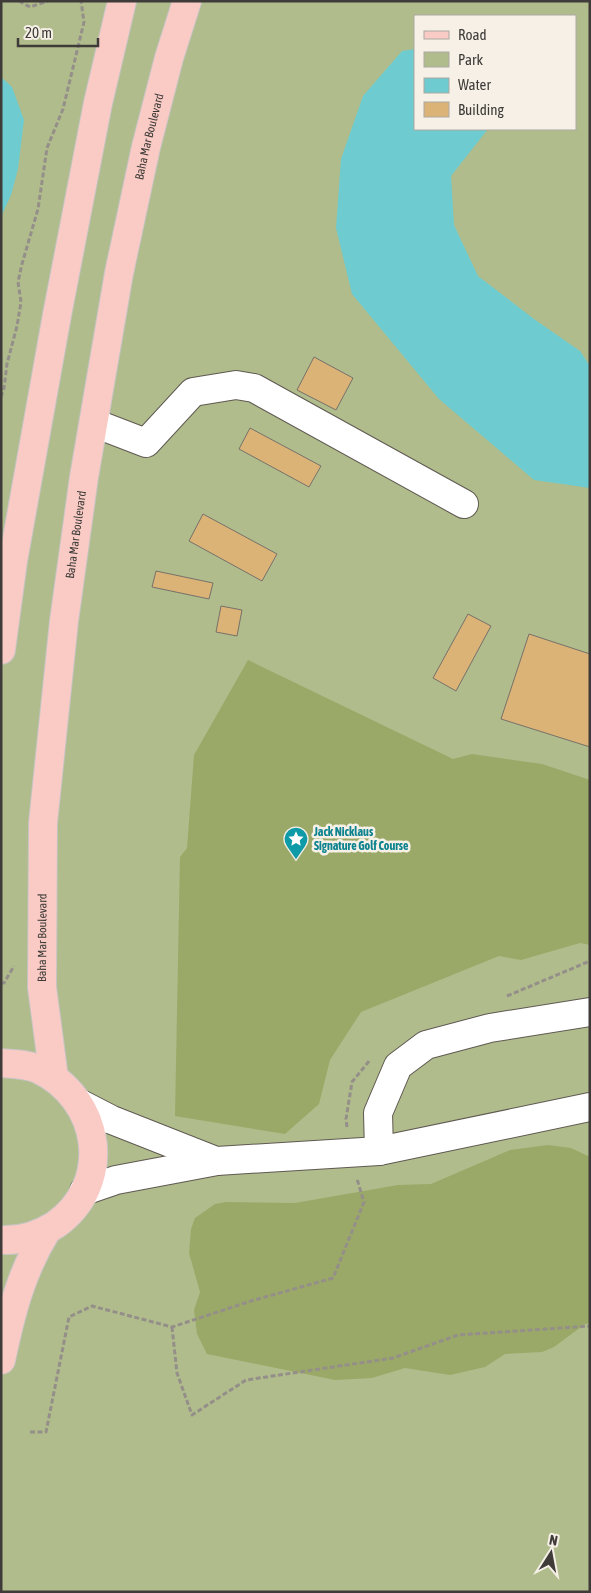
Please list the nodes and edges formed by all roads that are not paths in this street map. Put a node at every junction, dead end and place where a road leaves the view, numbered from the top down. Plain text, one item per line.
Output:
1 (122, 1) edge
2 (187, 1) edge
3 (94, 423) junction
4 (464, 504) dead end
5 (1, 650) edge
6 (590, 1012) edge
7 (1, 1063) edge
8 (54, 1078) junction
9 (79, 1103) junction
10 (590, 1107) edge
11 (379, 1151) junction
12 (218, 1161) junction
13 (84, 1191) junction
14 (47, 1230) junction
15 (1, 1240) edge
16 (1, 1360) edge

1 - 5 main road
2 - 3 main road, Baha Mar Boulevard
3 - 4 lane
3 - 8 main road, Baha Mar Boulevard
6 - 11 lane
7 - 8 main road
8 - 9 main road
9 - 12 lane
9 - 13 main road
10 - 11 lane
11 - 12 lane
12 - 13 lane
13 - 14 main road
14 - 15 main road
14 - 16 main road

